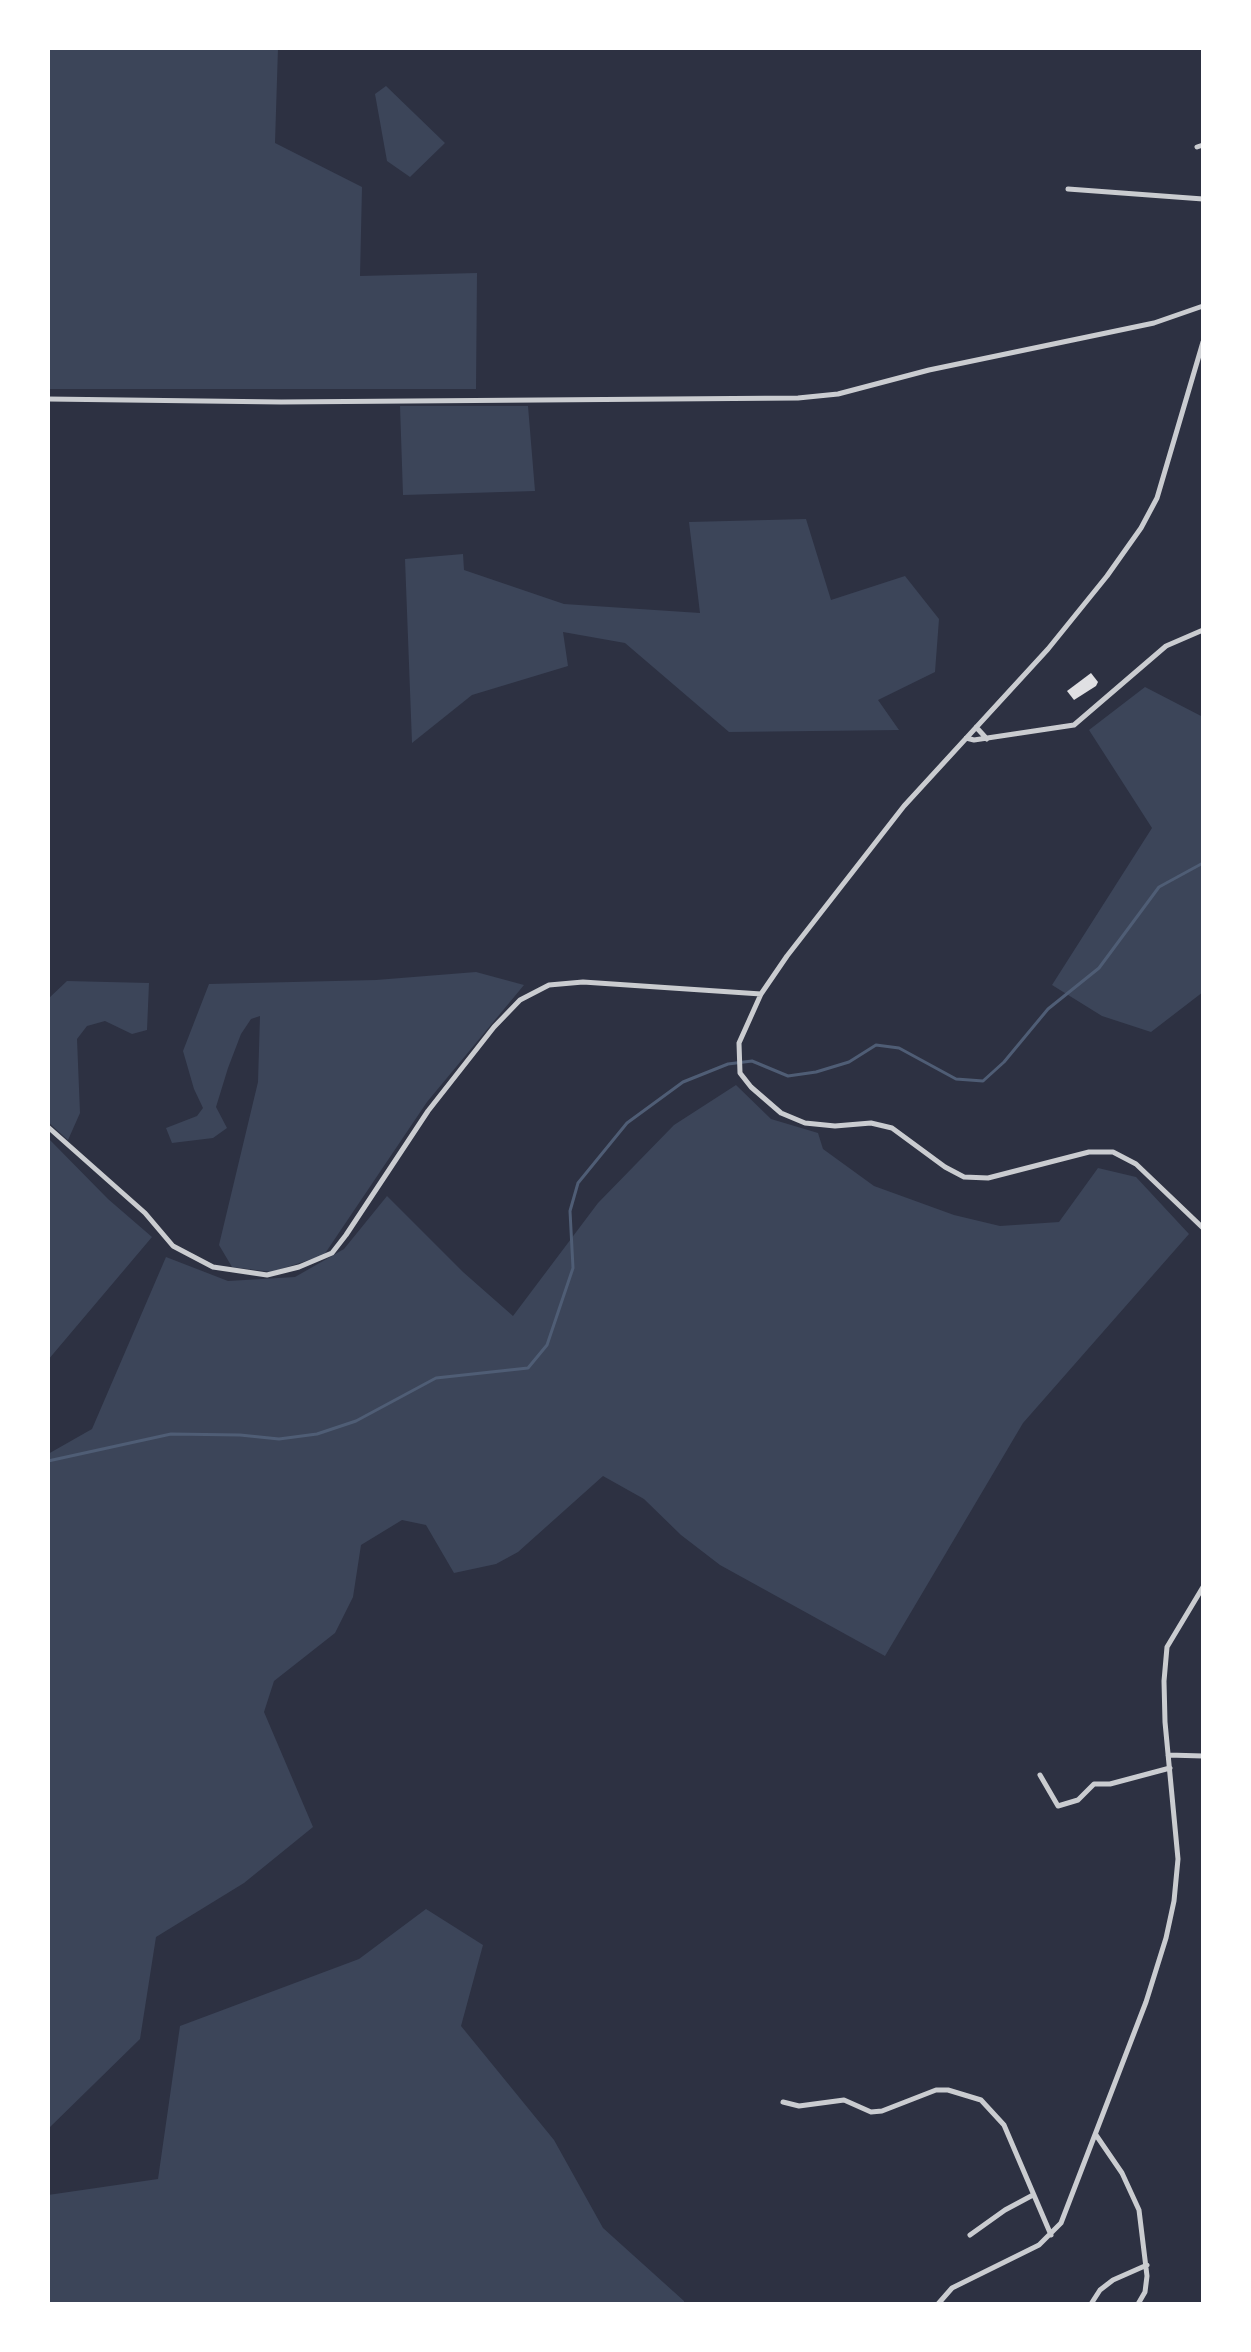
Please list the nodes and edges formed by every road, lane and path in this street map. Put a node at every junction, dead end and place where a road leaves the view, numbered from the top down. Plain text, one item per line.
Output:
1 (1068, 189) dead end
2 (1203, 199) edge
3 (1201, 307) edge
4 (1203, 342) edge
5 (1201, 355) edge
6 (48, 399) edge
7 (1203, 630) edge
8 (976, 727) junction
9 (966, 738) junction
10 (987, 739) junction
11 (761, 994) junction
12 (48, 1127) edge
13 (1203, 1228) edge
14 (1203, 1587) edge
15 (1168, 1755) junction
16 (1203, 1756) edge
17 (1170, 1768) junction
18 (1040, 1774) dead end
19 (783, 2102) dead end
20 (1096, 2135) junction
21 (1033, 2195) junction
22 (970, 2235) dead end
23 (1051, 2235) junction
24 (1147, 2265) junction
25 (938, 2304) edge
26 (1090, 2304) edge
27 (1138, 2304) edge

1 - 2 street
3 - 6 street
4 - 5 street
5 - 8 street
7 - 10 street
8 - 9 street
8 - 10 street
9 - 10 street
9 - 11 street
11 - 12 street
11 - 13 street
14 - 15 street
15 - 16 street
15 - 17 street
17 - 18 street
17 - 20 street
19 - 21 street
20 - 23 street
20 - 24 street
21 - 22 street
21 - 23 street
23 - 25 street
24 - 26 street
24 - 27 street

